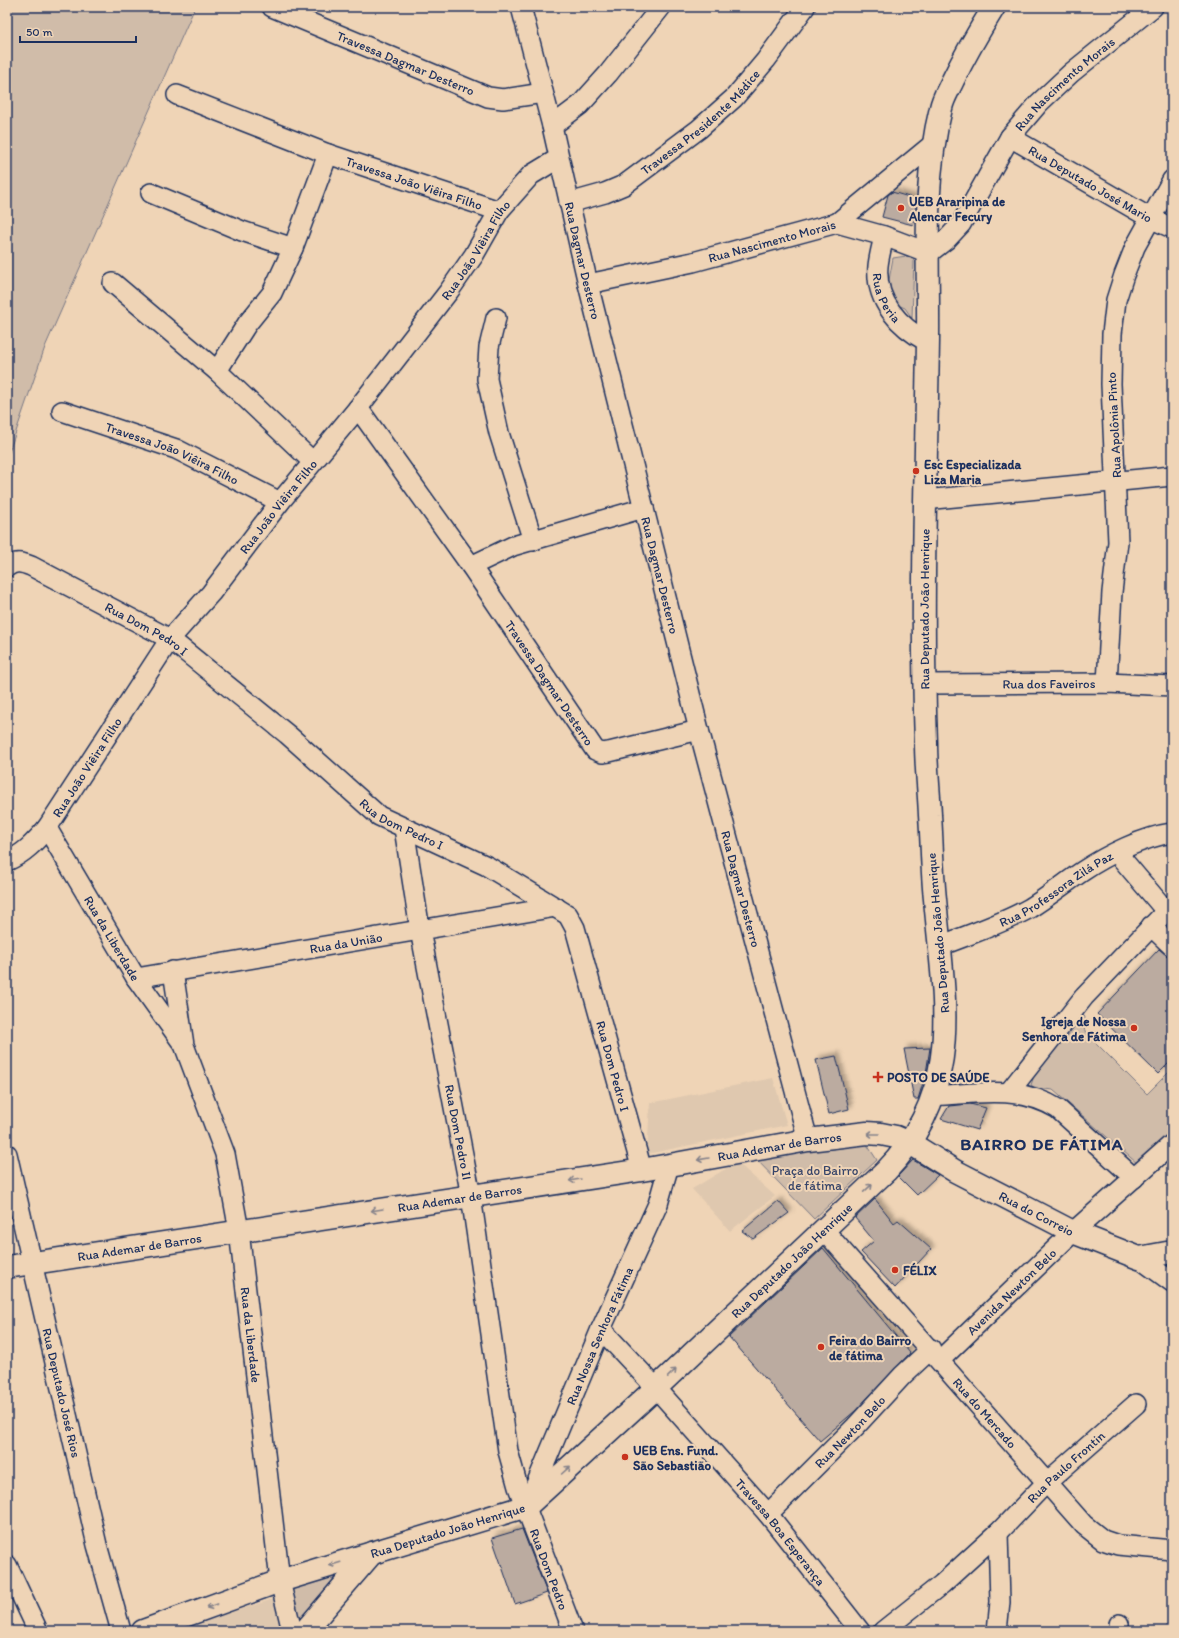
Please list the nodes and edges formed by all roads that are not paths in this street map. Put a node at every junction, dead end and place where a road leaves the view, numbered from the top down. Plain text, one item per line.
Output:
1 (272, 7) edge
2 (521, 7) edge
3 (661, 7) edge
4 (804, 7) edge
5 (994, 7) edge
6 (1153, 7) edge
7 (542, 93) junction
8 (176, 94) dead end
9 (552, 126) junction
10 (1010, 137) junction
11 (933, 144) junction
12 (328, 154) junction
13 (559, 158) junction
14 (1172, 180) edge
15 (150, 193) dead end
16 (569, 203) junction
17 (499, 211) junction
18 (1150, 218) junction
19 (837, 223) junction
20 (1172, 228) edge
21 (884, 236) junction
22 (293, 248) junction
23 (929, 253) junction
24 (113, 283) dead end
25 (588, 284) junction
26 (496, 318) dead end
27 (928, 342) junction
28 (217, 372) junction
29 (358, 408) junction
30 (62, 411) dead end
31 (313, 462) junction
32 (1172, 476) edge
33 (1116, 480) junction
34 (924, 500) junction
35 (280, 502) junction
36 (644, 508) junction
37 (533, 541) junction
38 (471, 566) junction
39 (7, 567) edge
40 (170, 639) junction
41 (1107, 683) junction
42 (925, 684) junction
43 (1172, 686) edge
44 (699, 730) junction
45 (47, 828) junction
46 (404, 828) junction
47 (1172, 833) edge
48 (1117, 853) junction
49 (7, 861) edge
50 (556, 907) junction
51 (1169, 908) edge
52 (1151, 926) junction
53 (420, 930) junction
54 (940, 946) junction
55 (1172, 946) edge
56 (173, 971) junction
57 (136, 978) junction
58 (184, 1044) junction
59 (1009, 1092) junction
60 (934, 1096) junction
61 (808, 1140) junction
62 (910, 1143) junction
63 (1172, 1144) edge
64 (7, 1154) edge
65 (669, 1165) junction
66 (642, 1170) junction
67 (1134, 1178) junction
68 (471, 1196) junction
69 (823, 1229) junction
70 (239, 1231) junction
71 (1074, 1232) junction
72 (1172, 1252) edge
73 (1139, 1258) junction
74 (32, 1264) junction
75 (7, 1267) edge
76 (1172, 1282) edge
77 (601, 1329) junction
78 (936, 1355) junction
79 (656, 1388) junction
80 (1136, 1404) dead end
81 (1046, 1483) junction
82 (527, 1506) junction
83 (768, 1514) junction
84 (998, 1533) junction
85 (1172, 1550) edge
86 (372, 1553) junction
87 (7, 1565) edge
88 (280, 1581) junction
89 (38, 1631) edge
90 (121, 1631) edge
91 (143, 1631) edge
92 (292, 1631) edge
93 (305, 1631) edge
94 (573, 1631) edge
95 (860, 1631) edge
96 (883, 1631) edge
97 (997, 1631) edge

1 - 7 street, Travessa Dagmar Desterro
2 - 7 street, Rua Dagmar Desterro
3 - 9 street
4 - 16 street, Travessa Presidente Médice
5 - 11 main road, Rua Deputado João Henrique
6 - 10 street, Rua Nascimento Morais
7 - 9 street, Rua Dagmar Desterro
8 - 12 street, Travessa João Viêira Filho
9 - 13 street, Rua Dagmar Desterro
10 - 18 street, Rua Deputado José Mario
10 - 23 street, Rua Nascimento Morais
11 - 19 street
11 - 23 main road, Rua Deputado João Henrique
12 - 17 street, Travessa João Viêira Filho
12 - 22 street, Travessa João Viêira Filho
13 - 16 street, Rua Dagmar Desterro
13 - 17 street, Rua João Viêira Filho
14 - 18 street, Rua Apolônia Pinto
15 - 22 street
16 - 25 street, Rua Dagmar Desterro
17 - 29 street, Rua João Viêira Filho
18 - 20 street, Rua Deputado José Mario
18 - 33 street, Rua Apolônia Pinto
19 - 21 street, Rua Nascimento Morais
19 - 25 street, Rua Nascimento Morais
21 - 23 street, Rua Nascimento Morais
21 - 27 street, Rua Peria
22 - 28 street, Travessa João Viêira Filho
23 - 27 main road, Rua Deputado João Henrique
24 - 28 street
25 - 36 street, Rua Dagmar Desterro
26 - 37 street
27 - 34 main road, Rua Deputado João Henrique
28 - 31 street
29 - 31 street, Rua João Viêira Filho
29 - 38 street, Travessa Dagmar Desterro
30 - 35 street, Travessa João Viêira Filho
31 - 35 street, Rua João Viêira Filho
32 - 33 street
33 - 34 street
33 - 41 street, Rua Apolônia Pinto
34 - 42 main road, Rua Deputado João Henrique
35 - 40 street, Rua João Viêira Filho
36 - 37 street
36 - 44 street, Rua Dagmar Desterro
37 - 38 street
38 - 44 street, Travessa Dagmar Desterro
39 - 40 street, Rua Dom Pedro I
40 - 45 street, Rua João Viêira Filho
40 - 46 street, Rua Dom Pedro I
41 - 42 street, Rua dos Faveiros
41 - 43 street, Rua dos Faveiros
42 - 54 main road, Rua Deputado João Henrique
44 - 61 street, Rua Dagmar Desterro
45 - 49 street, Rua João Viêira Filho
45 - 57 street, Rua da Liberdade
46 - 50 street, Rua Dom Pedro I
46 - 53 street, Rua Dom Pedro II
47 - 48 street, Rua Professora Zilá Paz
48 - 51 street
48 - 54 street, Rua Professora Zilá Paz
50 - 53 street, Rua da União
50 - 66 street, Rua Dom Pedro I
51 - 52 street
52 - 55 street
52 - 59 street
53 - 56 street, Rua da União
53 - 68 street, Rua Dom Pedro II
54 - 60 main road, Rua Deputado João Henrique
56 - 57 street, Rua da União
56 - 58 street, Rua da Liberdade
57 - 58 street, Rua da Liberdade
58 - 70 street, Rua da Liberdade
59 - 60 street
59 - 67 street
60 - 62 main road, Rua Deputado João Henrique
62 -> 61 main road, Rua Ademar de Barros
61 -> 65 main road, Rua Ademar de Barros
69 -> 62 main road, Rua Deputado João Henrique
62 - 71 main road, Rua do Correio
63 - 67 street, Avenida Newton Belo
64 - 74 street, Rua Deputado José Rios
65 - 66 main road, Rua Ademar de Barros
65 - 77 street, Rua Nossa Senhora Fátima
66 -> 68 main road, Rua Ademar de Barros
67 - 71 street, Avenida Newton Belo
68 -> 70 main road, Rua Ademar de Barros
68 - 82 street, Rua Dom Pedro II
69 - 78 street, Rua do Mercado
79 -> 69 main road, Rua Deputado João Henrique
70 - 74 main road, Rua Ademar de Barros
70 - 88 street, Rua da Liberdade
71 - 73 main road, Rua do Correio
71 - 78 street, Avenida Newton Belo
72 - 73 main road
73 - 76 street
74 - 75 main road, Rua Ademar de Barros
74 - 90 street, Rua Deputado José Rios
77 - 79 street, Travessa Boa Esperança
77 - 82 street, Rua Nossa Senhora Fátima
78 - 81 street, Rua do Mercado
78 - 83 street, Rua Newton Belo
82 -> 79 main road, Rua Deputado João Henrique
79 - 83 street, Travessa Boa Esperança
80 - 81 street, Rua Paulo Frontin
81 - 84 street, Rua Paulo Frontin
81 - 85 street, Rua do Mercado
82 - 86 main road, Rua Deputado João Henrique
82 - 94 street, Rua Dom Pedro
83 - 95 street, Travessa Boa Esperança
84 - 96 street, Rua Paulo Frontin
84 - 97 street
86 -> 88 main road, Rua Deputado João Henrique
86 - 93 main road
87 - 89 street
88 -> 91 main road, Rua Deputado João Henrique
88 - 92 street, Rua da Liberdade

